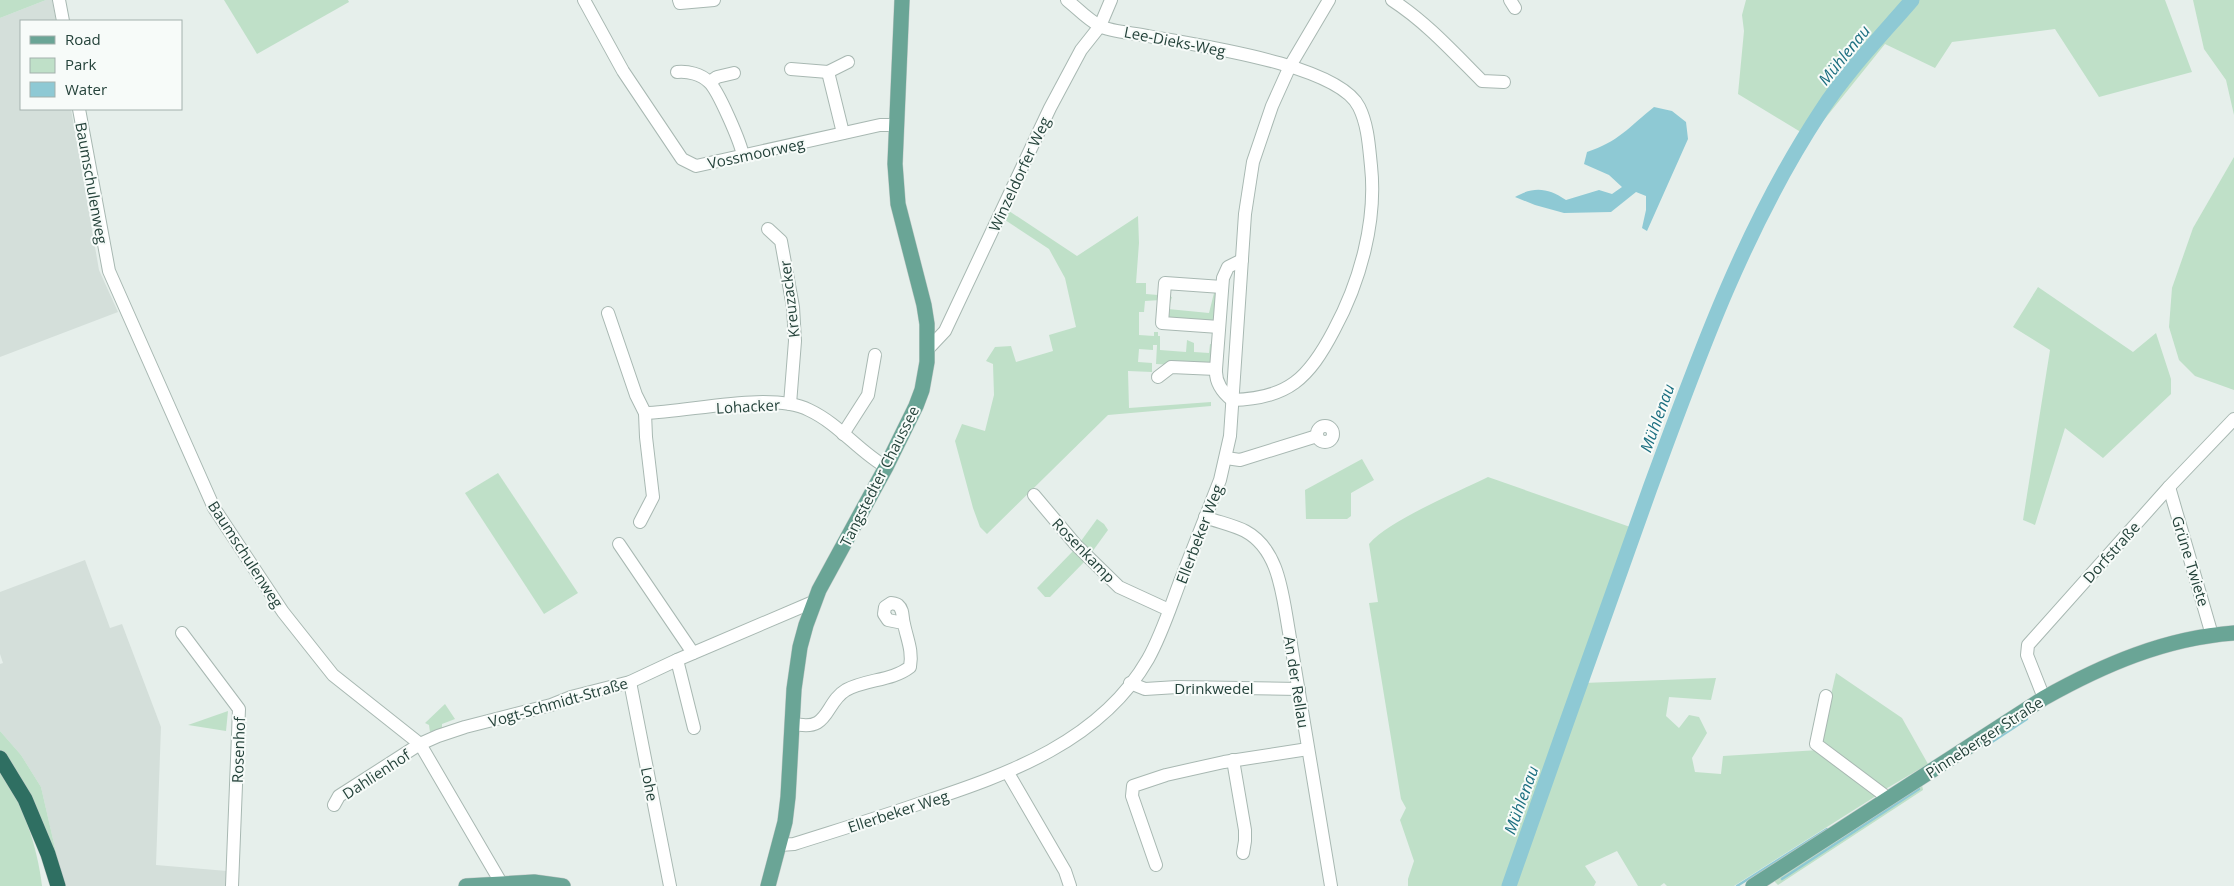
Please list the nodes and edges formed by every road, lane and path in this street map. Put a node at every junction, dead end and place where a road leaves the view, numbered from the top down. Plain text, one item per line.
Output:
1 (59, 0) edge
2 (584, 0) edge
3 (679, 0) edge
4 (714, 0) edge
5 (902, 0) edge
6 (1067, 0) edge
7 (1112, 0) edge
8 (1329, 0) edge
9 (1392, 0) edge
10 (63, 20) edge
11 (1100, 26) junction
12 (848, 62) dead end
13 (1290, 66) junction
14 (791, 69) dead end
15 (677, 72) dead end
16 (828, 72) junction
17 (734, 73) dead end
18 (710, 82) junction
19 (1504, 82) dead end
20 (79, 110) edge
21 (896, 125) junction
22 (843, 133) junction
23 (743, 156) junction
24 (768, 230) dead end
25 (1242, 260) junction
26 (1222, 287) junction
27 (608, 313) dead end
28 (1219, 327) junction
29 (928, 349) junction
30 (875, 354) dead end
31 (1216, 369) junction
32 (1158, 377) dead end
33 (1232, 400) junction
34 (790, 404) junction
35 (645, 413) junction
36 (2234, 419) edge
37 (844, 434) junction
38 (1318, 436) dead end
39 (1226, 458) junction
40 (886, 467) junction
41 (2169, 488) junction
42 (1034, 495) dead end
43 (1205, 517) junction
44 (640, 522) dead end
45 (619, 544) dead end
46 (813, 602) junction
47 (1169, 610) junction
48 (903, 623) dead end
49 (182, 633) dead end
50 (2234, 633) edge
51 (2212, 635) junction
52 (693, 652) junction
53 (677, 660) junction
54 (630, 682) junction
55 (1130, 683) junction
56 (1299, 689) junction
57 (1826, 696) dead end
58 (2044, 698) junction
59 (792, 723) junction
60 (694, 728) dead end
61 (420, 744) junction
62 (1308, 749) junction
63 (1233, 760) junction
64 (3, 763) edge
65 (1008, 773) junction
66 (1888, 798) junction
67 (334, 805) dead end
68 (36, 827) junction
69 (780, 845) junction
70 (1243, 854) dead end
71 (1156, 865) dead end
72 (502, 884) edge
73 (47, 886) edge
74 (58, 886) edge
75 (232, 886) edge
76 (466, 886) edge
77 (563, 886) edge
78 (670, 886) edge
79 (768, 886) edge
80 (1070, 886) edge
81 (1331, 886) edge
82 (1753, 886) edge

1 - 10 street
2 - 23 street, Vossmoorweg
3 - 4 street
5 - 21 main road, Tangstedter Chaussee
6 - 11 street, Lee-Dieks-Weg
7 - 11 street, Winzeldorfer Weg
8 - 13 street, Ellerbeker Weg
9 - 19 street
11 - 13 street, Lee-Dieks-Weg
11 - 29 street, Winzeldorfer Weg
12 - 16 street
13 - 25 street, Ellerbeker Weg
13 - 33 street, Lee-Dieks-Weg
14 - 16 street
15 - 18 street
16 - 22 street
17 - 18 street
18 - 23 street
20 - 61 street, Baumschulenweg
21 - 22 street, Vossmoorweg
21 - 29 main road, Tangstedter Chaussee
22 - 23 street, Vossmoorweg
24 - 34 street, Kreuzacker
25 - 26 street
25 - 33 street, Ellerbeker Weg
26 - 28 street
26 - 28 street
27 - 35 street
28 - 31 street
29 - 40 main road, Tangstedter Chaussee
30 - 37 street
31 - 32 street
31 - 33 street
33 - 39 street, Ellerbeker Weg
34 - 35 street, Lohacker
34 - 37 street, Lohacker
35 - 44 street
36 - 41 street, Dorfstraße
37 - 40 street, Lohacker
38 - 39 street
39 - 43 street, Ellerbeker Weg
40 - 46 main road, Tangstedter Chaussee
41 - 51 street, Grüne Twiete
41 - 58 street, Dorfstraße
42 - 47 street, Rosenkamp
43 - 47 street, Ellerbeker Weg
43 - 56 street, An der Rellau
45 - 52 street
46 - 52 street, Vogt-Schmidt-Straße
46 - 59 main road, Tangstedter Chaussee
47 - 55 street, Ellerbeker Weg
48 - 59 street
49 - 75 street, Rosenhof
50 - 51 main road, Pinneberger Straße
51 - 58 main road, Pinneberger Straße
52 - 53 street, Vogt-Schmidt-Straße
53 - 54 street, Vogt-Schmidt-Straße
53 - 60 street
54 - 61 street, Vogt-Schmidt-Straße
54 - 78 street, Lohe
55 - 56 street, Drinkwedel
55 - 65 street, Ellerbeker Weg
56 - 62 street, An der Rellau
57 - 66 street
58 - 66 main road, Pinneberger Straße
59 - 69 main road, Tangstedter Chaussee
61 - 67 street, Dahlienhof
61 - 72 street, Baumschulenweg
62 - 63 street
62 - 81 street, An der Rellau
63 - 70 street
63 - 71 street
64 - 68 highway
65 - 69 street, Ellerbeker Weg
65 - 80 street
66 - 82 main road, Pinneberger Straße
68 - 73 highway
68 - 74 highway
69 - 79 main road, Tangstedter Chaussee
72 - 76 main road
72 - 77 main road

